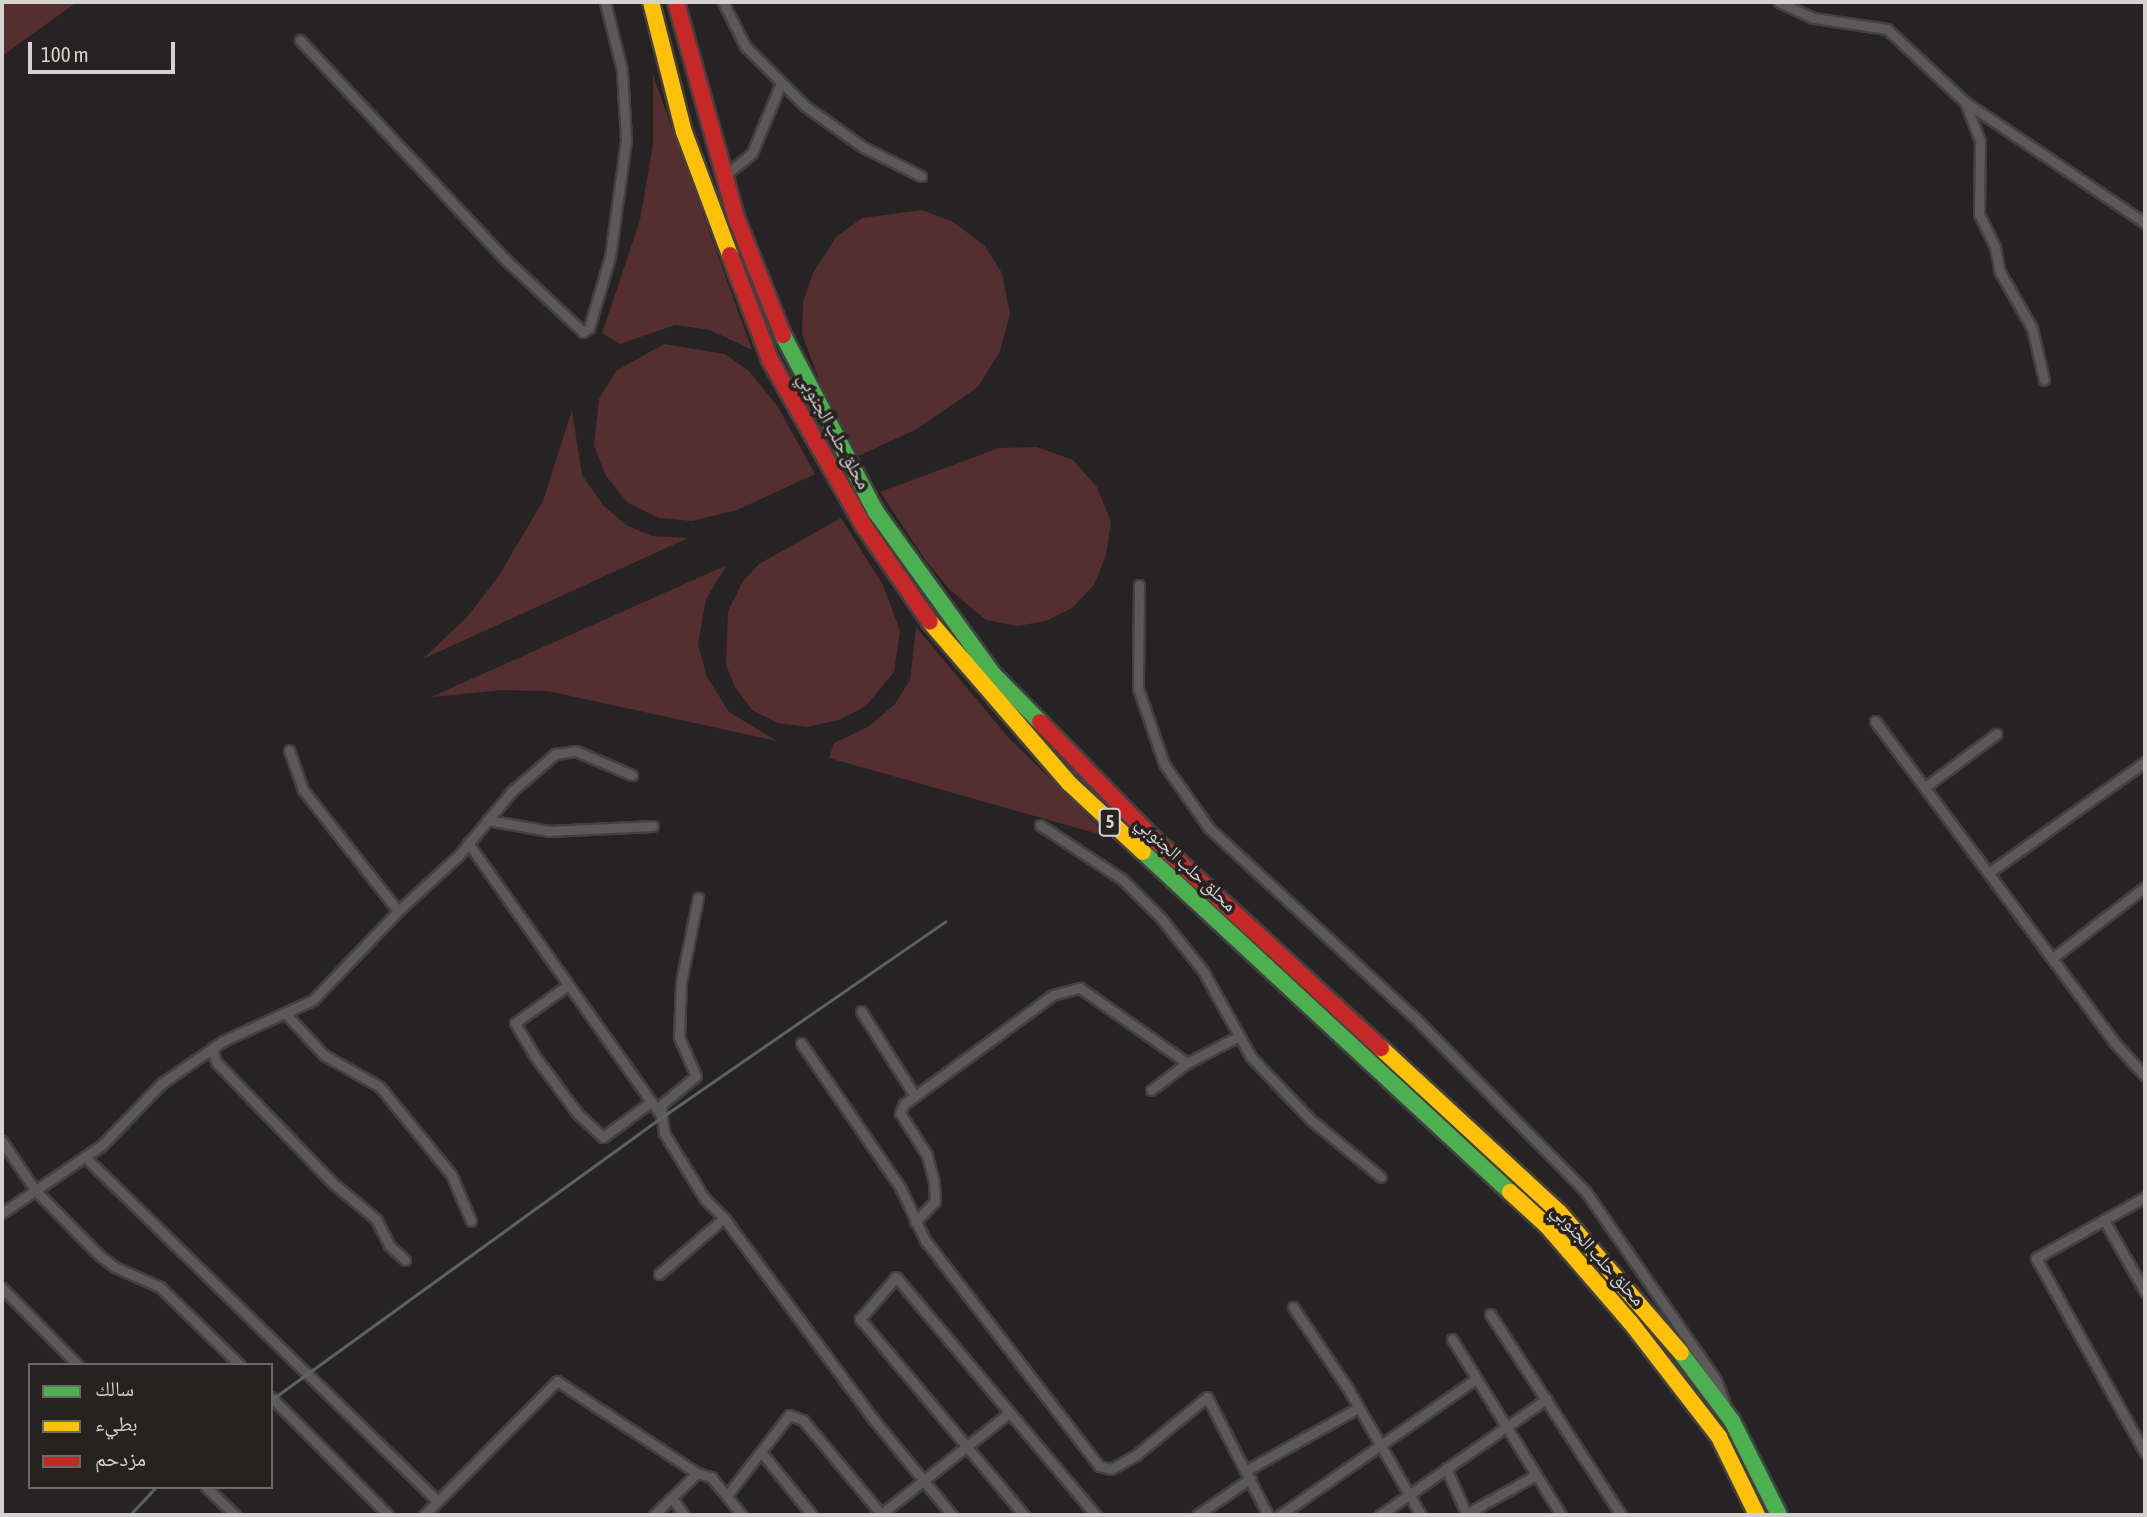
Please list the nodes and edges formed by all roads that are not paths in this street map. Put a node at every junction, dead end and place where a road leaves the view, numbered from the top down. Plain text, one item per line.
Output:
1 (605, 2) edge
2 (651, 2) edge
3 (676, 2) edge
4 (723, 2) edge
5 (1779, 2) edge
6 (300, 40) dead end
7 (780, 83) junction
8 (1965, 102) junction
9 (724, 176) junction
10 (921, 176) dead end
11 (2145, 223) edge
12 (2044, 380) dead end
13 (1139, 585) dead end
14 (1875, 722) dead end
15 (1996, 734) dead end
16 (289, 750) dead end
17 (2145, 762) edge
18 (632, 775) dead end
19 (1924, 787) junction
20 (487, 820) junction
21 (653, 825) dead end
22 (1040, 825) dead end
23 (468, 843) junction
24 (1991, 872) junction
25 (2145, 887) edge
26 (698, 898) dead end
27 (398, 911) junction
28 (2054, 957) junction
29 (568, 985) junction
30 (861, 1011) dead end
31 (285, 1013) junction
32 (1237, 1037) junction
33 (801, 1043) dead end
34 (212, 1048) junction
35 (1187, 1063) junction
36 (2145, 1076) edge
37 (1151, 1090) dead end
38 (915, 1096) junction
39 (651, 1102) junction
40 (662, 1117) junction
41 (2, 1141) edge
42 (85, 1157) junction
43 (1381, 1177) dead end
44 (35, 1191) junction
45 (2145, 1197) edge
46 (2, 1213) edge
47 (724, 1218) junction
48 (2104, 1220) junction
49 (471, 1221) dead end
50 (915, 1222) junction
51 (405, 1260) dead end
52 (659, 1273) dead end
53 (2, 1288) edge
54 (2145, 1292) edge
55 (1293, 1307) dead end
56 (1490, 1314) dead end
57 (1451, 1339) dead end
58 (76, 1363) edge
59 (238, 1363) edge
60 (1476, 1379) junction
61 (1546, 1398) junction
62 (273, 1399) edge
63 (1356, 1409) junction
64 (1010, 1412) junction
65 (1732, 1422) junction
66 (1505, 1425) junction
67 (967, 1446) junction
68 (1379, 1447) junction
69 (761, 1452) junction
70 (2145, 1453) edge
71 (1446, 1468) junction
72 (697, 1473) junction
73 (1249, 1474) junction
74 (1536, 1475) junction
75 (923, 1481) junction
76 (208, 1489) edge
77 (728, 1494) junction
78 (1408, 1495) junction
79 (672, 1497) junction
80 (438, 1501) junction
81 (879, 1512) edge
82 (235, 1515) edge
83 (388, 1515) edge
84 (424, 1515) edge
85 (654, 1515) edge
86 (684, 1515) edge
87 (742, 1515) edge
88 (812, 1515) edge
89 (864, 1515) edge
90 (953, 1515) edge
91 (1024, 1515) edge
92 (1096, 1515) edge
93 (1196, 1515) edge
94 (1268, 1515) edge
95 (1280, 1515) edge
96 (1380, 1515) edge
97 (1421, 1515) edge
98 (1467, 1515) edge
99 (1561, 1515) edge
100 (1621, 1515) edge
101 (1757, 1515) edge
102 (1779, 1515) edge

1 - 6 street
2 - 101 highway, محلق حلب الجنوبي / 5
3 - 9 highway, محلق حلب الجنوبي / 5
4 - 7 street
5 - 8 street
7 - 9 street
7 - 10 street
8 - 11 street
8 - 12 street
9 - 65 highway, محلق حلب الجنوبي / 5
13 - 65 street
14 - 19 street
15 - 19 street
16 - 27 street
17 - 24 street
18 - 20 street
19 - 24 street
20 - 21 street
20 - 23 street
22 - 32 street
23 - 27 street
23 - 29 street
24 - 28 street
25 - 28 street
26 - 40 street
27 - 31 street
28 - 36 street
29 - 39 street
29 - 39 street
30 - 38 street
31 - 34 street
31 - 49 street
32 - 35 street
32 - 43 street
33 - 50 street
34 - 42 street
34 - 51 street
35 - 37 street
35 - 38 street
38 - 50 street
39 - 40 street
40 - 47 street
41 - 44 street
42 - 44 street
42 - 80 street
44 - 46 street
44 - 59 street
45 - 48 street
47 - 52 street
47 - 75 street
48 - 54 street
48 - 70 street
50 - 73 street
53 - 58 street
55 - 63 street
56 - 61 street
57 - 60 street
60 - 66 street
60 - 68 street
61 - 66 street
61 - 100 street
62 - 83 street
63 - 68 street
63 - 73 street
64 - 67 street
64 - 67 street
64 - 92 street
65 - 102 highway, محلق حلب الجنوبي / 5
66 - 71 street
66 - 74 street
67 - 75 street
67 - 91 street
68 - 78 street
68 - 95 street
69 - 77 street
69 - 81 street
69 - 88 street
71 - 78 street
71 - 98 street
72 - 77 street
72 - 79 street
72 - 80 street
73 - 93 street
73 - 94 street
74 - 98 street
74 - 99 street
75 - 81 street
75 - 90 street
76 - 82 street
77 - 87 street
78 - 96 street
78 - 97 street
79 - 85 street
79 - 86 street
80 - 84 street
81 - 89 street

